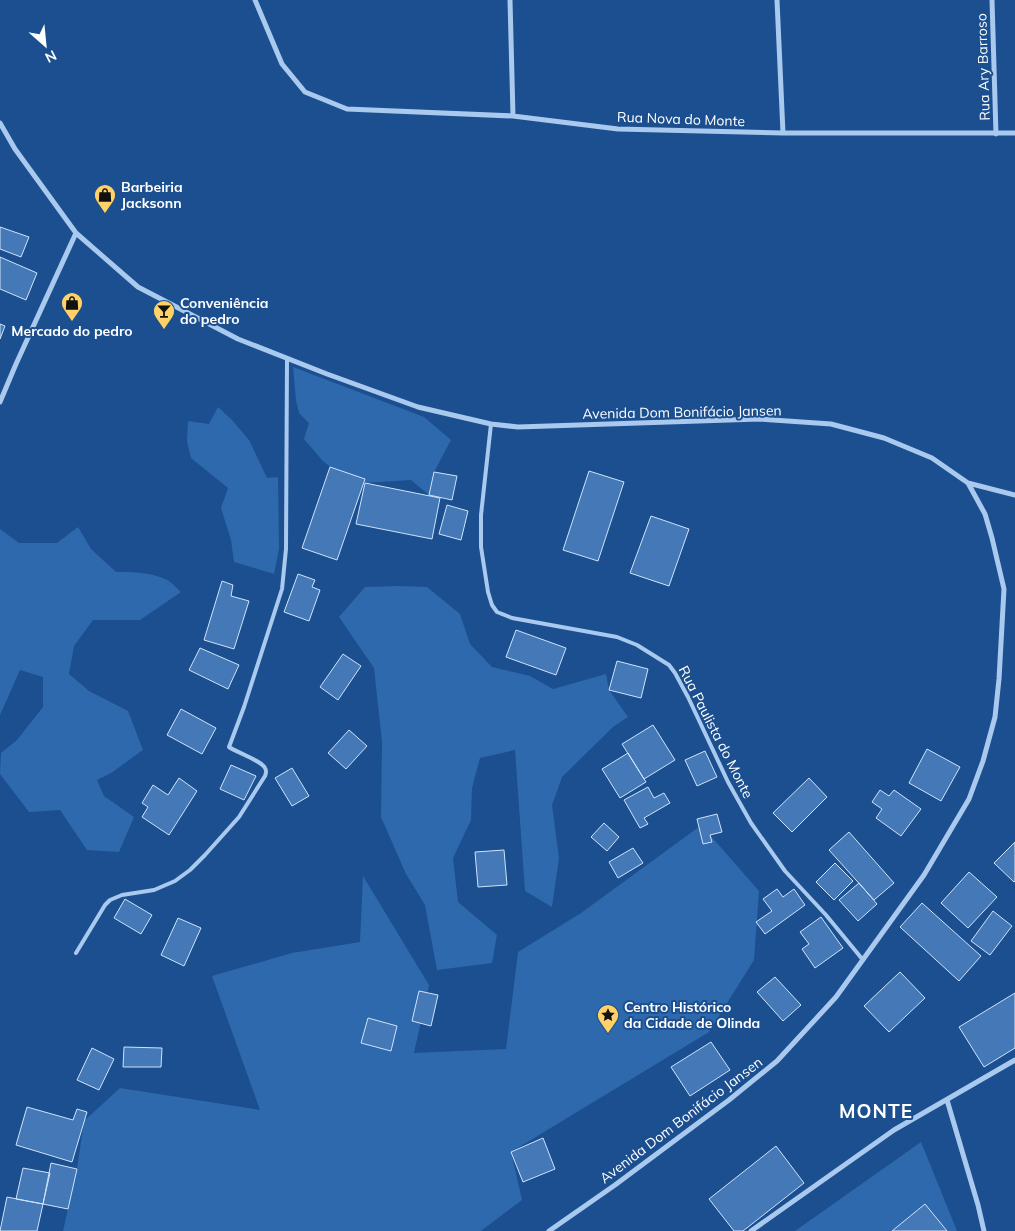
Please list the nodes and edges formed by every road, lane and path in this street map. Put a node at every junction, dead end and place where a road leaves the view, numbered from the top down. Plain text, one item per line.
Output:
1 (255, 0) edge
2 (510, 0) edge
3 (778, 0) edge
4 (992, 0) edge
5 (513, 116) junction
6 (0, 123) edge
7 (783, 133) junction
8 (1015, 133) edge
9 (996, 134) junction
10 (76, 233) junction
11 (287, 359) junction
12 (0, 402) edge
13 (491, 424) junction
14 (968, 483) junction
15 (1015, 495) edge
16 (76, 953) dead end
17 (863, 960) junction
18 (1015, 1060) edge
19 (947, 1100) junction
20 (549, 1231) edge
21 (750, 1231) edge
22 (984, 1231) edge

1 - 5 street, Rua Nova do Monte
2 - 5 street
3 - 7 street
4 - 9 street, Rua Ary Barroso
5 - 7 street, Rua Nova do Monte
6 - 10 street, Avenida Dom Bonifácio Jansen
7 - 9 street, Rua Nova do Monte
8 - 9 street, Rua Nova do Monte
10 - 11 street, Avenida Dom Bonifácio Jansen
10 - 12 street
11 - 13 street, Avenida Dom Bonifácio Jansen
11 - 16 lane
13 - 14 street, Avenida Dom Bonifácio Jansen
13 - 17 lane, Rua Paulista do Monte
14 - 15 street
14 - 17 street, Avenida Dom Bonifácio Jansen
17 - 20 street, Avenida Dom Bonifácio Jansen
18 - 19 street
19 - 21 street
19 - 22 street

